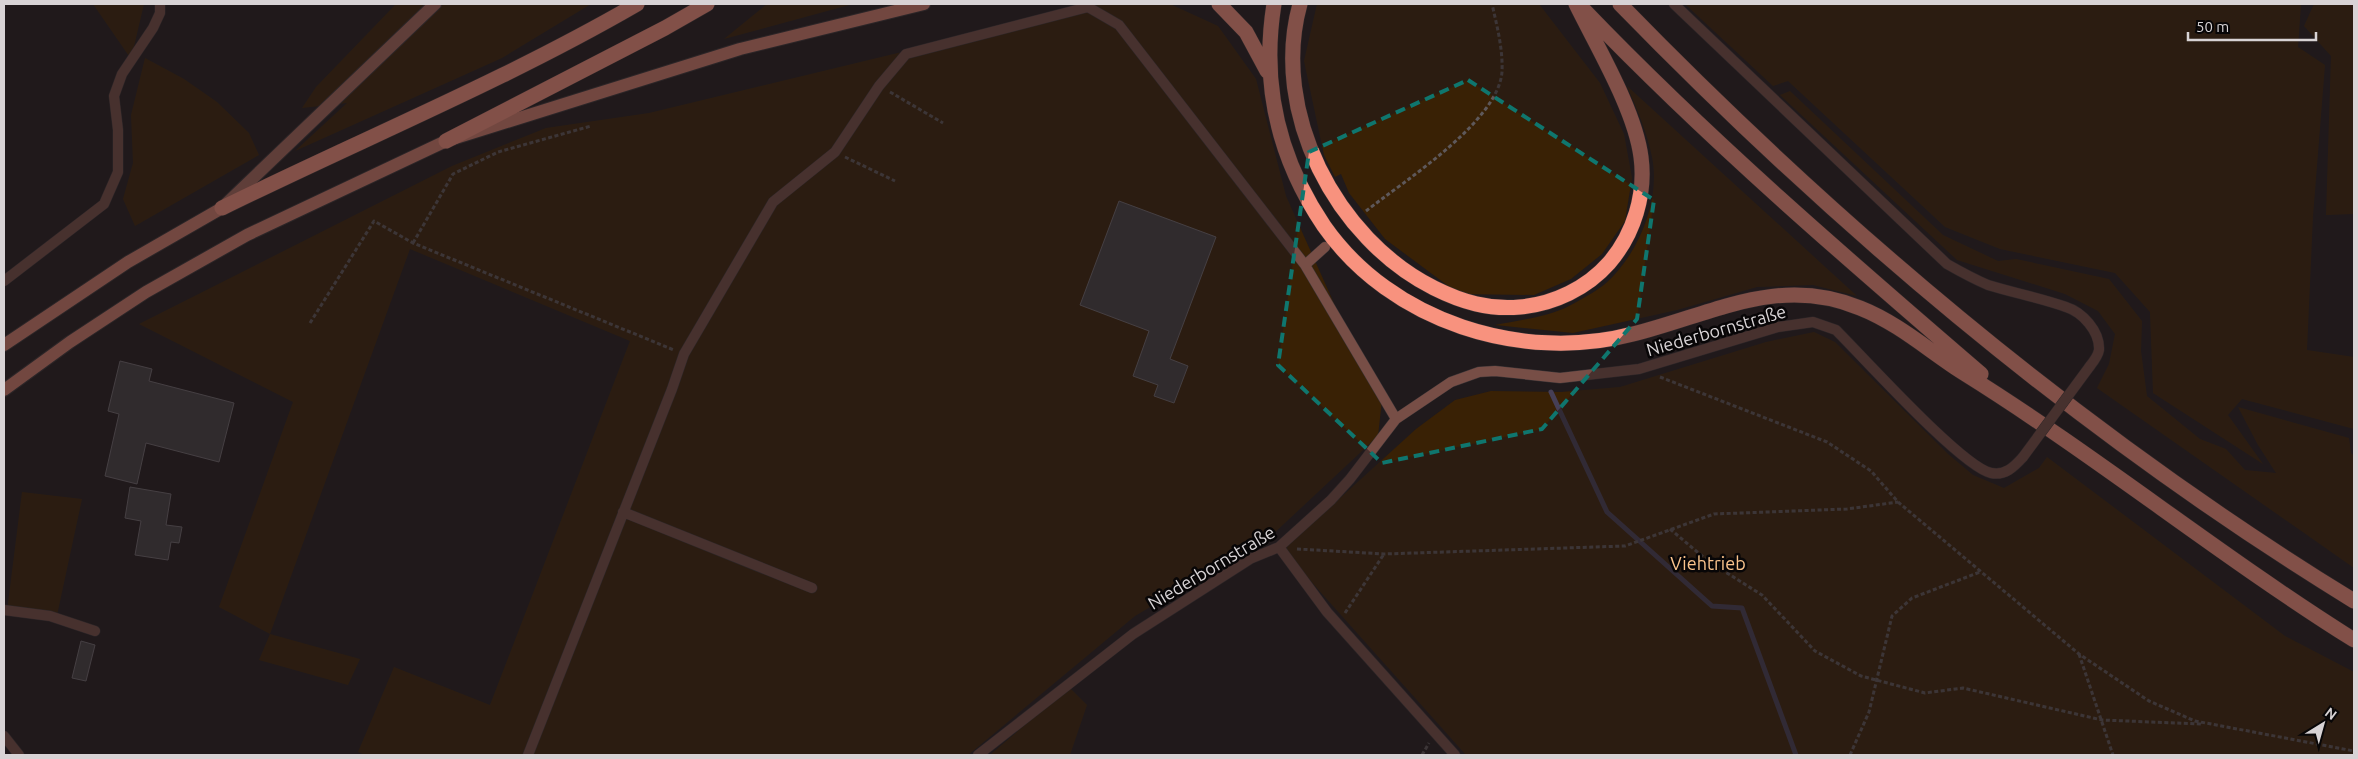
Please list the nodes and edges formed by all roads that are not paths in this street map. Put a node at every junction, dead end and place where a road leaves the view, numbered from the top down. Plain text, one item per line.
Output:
1 (160, 4) edge
2 (435, 4) edge
3 (637, 4) edge
4 (707, 4) edge
5 (924, 4) edge
6 (1219, 4) edge
7 (1274, 4) edge
8 (1300, 4) edge
9 (1577, 4) edge
10 (1620, 4) edge
11 (1674, 4) edge
12 (1270, 77) junction
13 (446, 142) junction
14 (222, 208) junction
15 (1325, 247) dead end
16 (1304, 265) junction
17 (4, 281) edge
18 (4, 345) edge
19 (4, 390) edge
20 (2018, 406) junction
21 (1396, 419) junction
22 (622, 512) junction
23 (1279, 548) junction
24 (812, 588) dead end
25 (2354, 601) edge
26 (4, 610) edge
27 (95, 631) dead end
28 (2354, 640) edge
29 (4, 736) edge
30 (19, 755) edge
31 (528, 755) edge
32 (978, 755) edge
33 (1455, 755) edge

1 - 17 lane
2 - 14 main road
3 - 14 highway
4 - 13 highway
5 - 13 main road
6 - 12 highway
7 - 12 highway
8 - 9 highway
9 - 20 highway
10 - 25 highway
11 - 21 lane, Niederbornstraße, bridge
12 - 20 highway
13 - 19 main road
14 - 18 main road
15 - 16 lane
16 - 21 lane
16 - 22 lane
20 - 28 highway
21 - 23 lane, Niederbornstraße
22 - 24 lane
22 - 31 lane
23 - 32 lane, Niederbornstraße
23 - 33 lane
26 - 27 lane
29 - 30 lane

